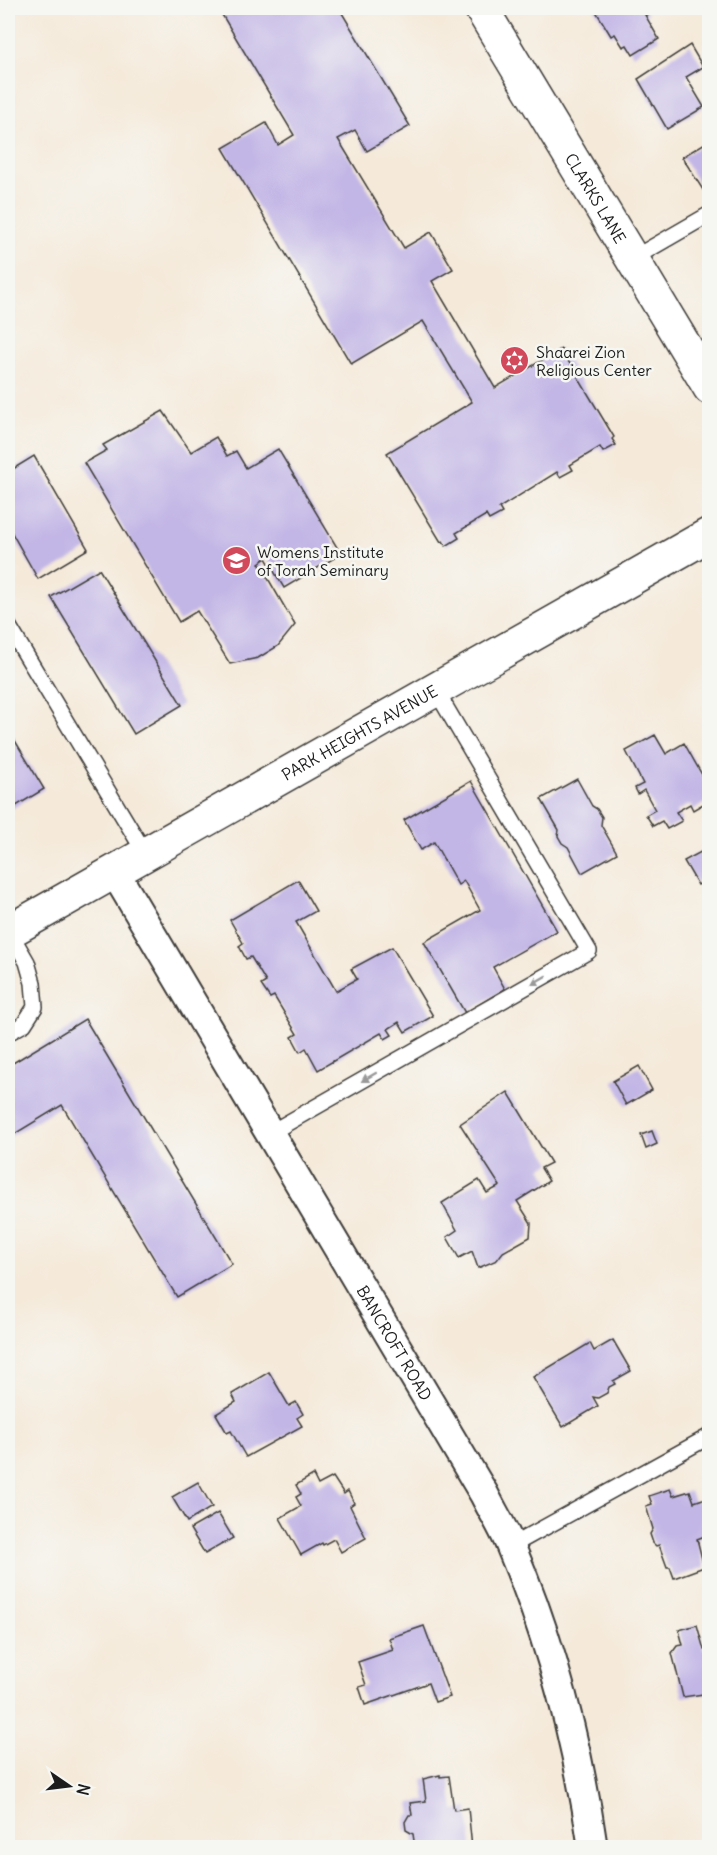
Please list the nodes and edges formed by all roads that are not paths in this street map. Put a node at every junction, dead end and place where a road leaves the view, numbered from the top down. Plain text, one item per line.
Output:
1 (481, 8) edge
2 (710, 214) edge
3 (632, 258) junction
4 (710, 388) edge
5 (710, 534) edge
6 (8, 625) edge
7 (435, 689) junction
8 (145, 853) junction
9 (114, 871) junction
10 (8, 931) edge
11 (8, 1033) edge
12 (270, 1133) junction
13 (710, 1437) edge
14 (511, 1546) junction
15 (593, 1848) edge

1 - 3 main road, CLARKS LANE
2 - 3 lane
3 - 4 main road, CLARKS LANE
5 - 7 main road, PARK HEIGHTS AVENUE
6 - 8 lane
7 - 8 main road, PARK HEIGHTS AVENUE
7 -> 12 lane
8 - 9 main road, PARK HEIGHTS AVENUE
9 - 10 main road, PARK HEIGHTS AVENUE
9 - 12 street, BANCROFT ROAD
10 - 11 lane
12 - 14 street, BANCROFT ROAD
13 - 14 lane
14 - 15 street, BANCROFT ROAD

